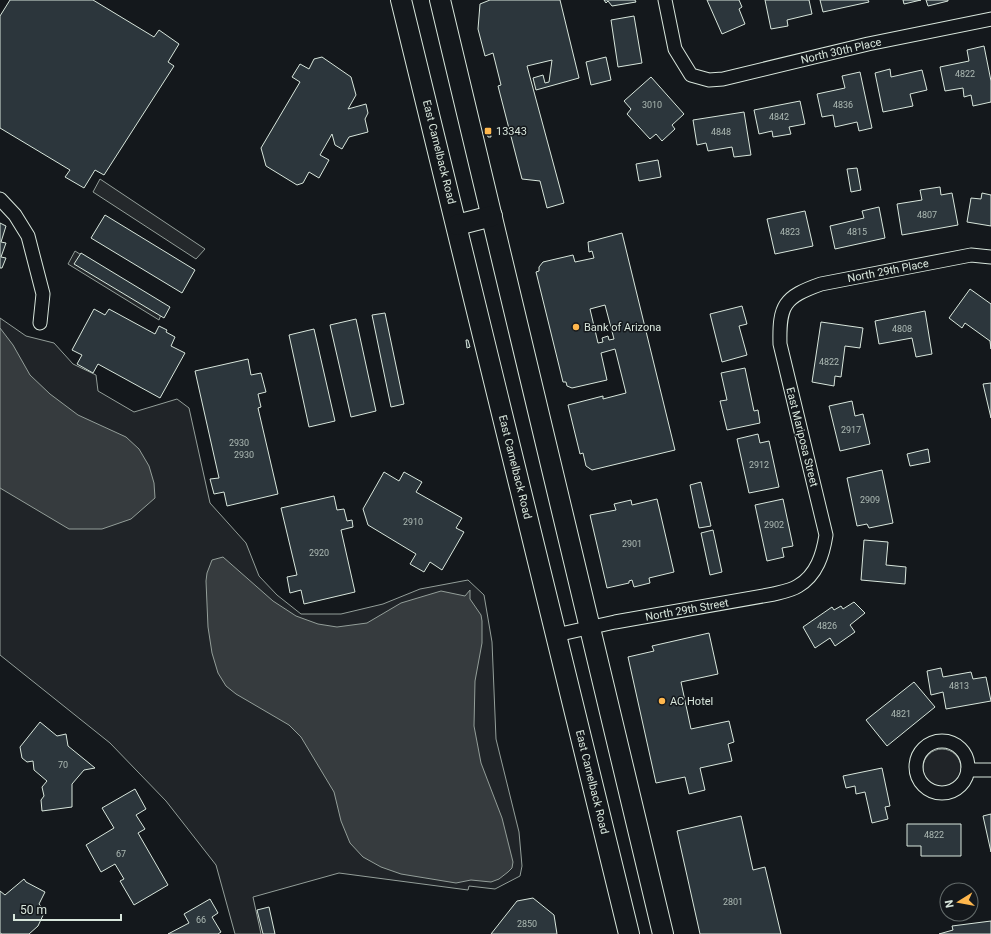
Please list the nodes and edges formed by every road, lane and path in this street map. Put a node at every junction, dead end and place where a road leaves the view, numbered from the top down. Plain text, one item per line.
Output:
1 (401, 0) edge
2 (440, 0) edge
3 (665, 0) edge
4 (991, 18) edge
5 (0, 199) edge
6 (492, 216) junction
7 (457, 225) junction
8 (991, 257) edge
9 (788, 300) joint
10 (40, 323) dead end
11 (812, 574) joint
12 (591, 627) junction
13 (556, 635) junction
14 (968, 770) junction
15 (991, 770) edge
16 (629, 934) edge
17 (663, 934) edge

1 - 7 main road, East Camelback Road
2 - 6 main road
3 - 4 street, North 30th Place
5 - 10 street
6 - 7 main road
6 - 12 main road
7 - 13 main road, East Camelback Road
8 - 9 street, North 29th Place
9 - 11 street, East Mariposa Street
11 - 12 street, North 29th Street
12 - 13 street, North 29th Street
12 - 17 main road
13 - 16 main road, East Camelback Road
14 - 14 street
14 - 15 street

